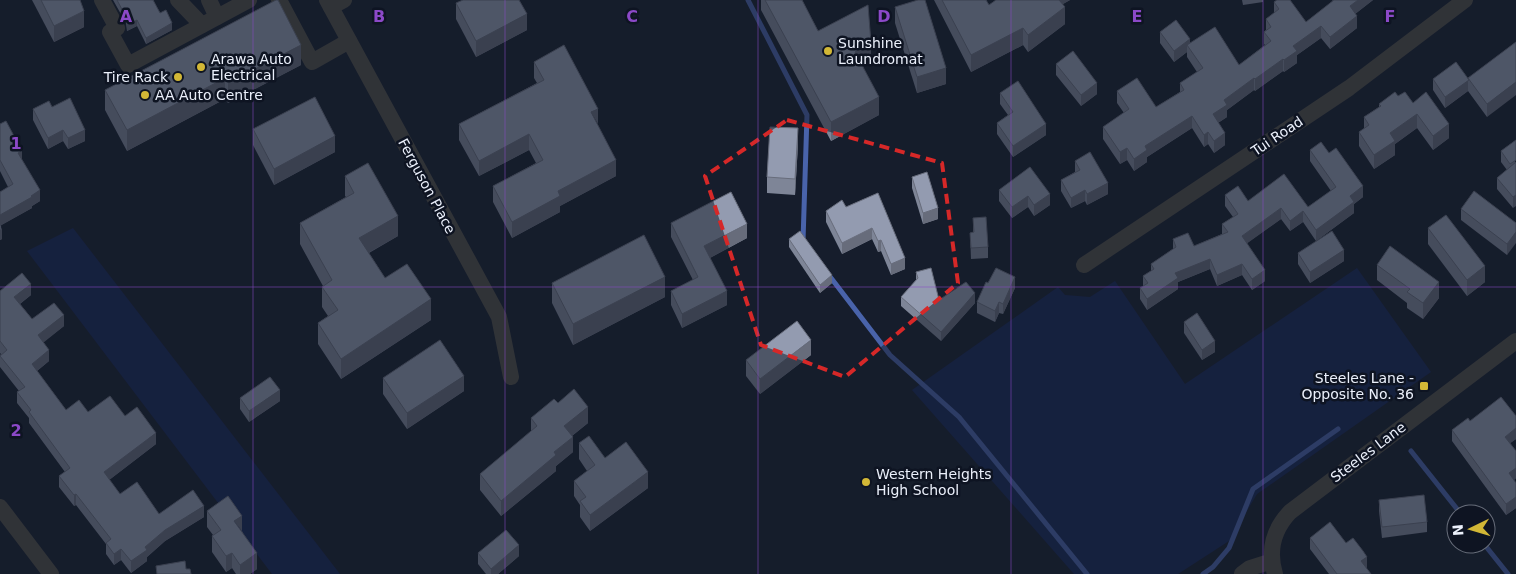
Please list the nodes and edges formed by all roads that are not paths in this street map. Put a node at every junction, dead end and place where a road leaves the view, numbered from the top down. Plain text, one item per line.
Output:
1 (102, 0) edge
2 (178, 0) edge
3 (209, 0) edge
4 (279, 0) edge
5 (1465, 0) edge
6 (243, 1) edge
7 (334, 2) edge
8 (218, 17) junction
9 (202, 25) junction
10 (349, 41) junction
11 (1084, 265) dead end
12 (1516, 341) edge
13 (511, 378) dead end
14 (0, 507) edge
15 (1273, 567) edge
16 (51, 574) edge
17 (1242, 574) edge

1 - 9 street
2 - 9 street
3 - 8 street
4 - 10 street
5 - 11 street, Tui Road
6 - 8 street
7 - 10 street, Ferguson Place
8 - 9 street
10 - 13 street, Ferguson Place
12 - 15 street, Steeles Lane
14 - 16 street
15 - 17 street, Steeles Lane

